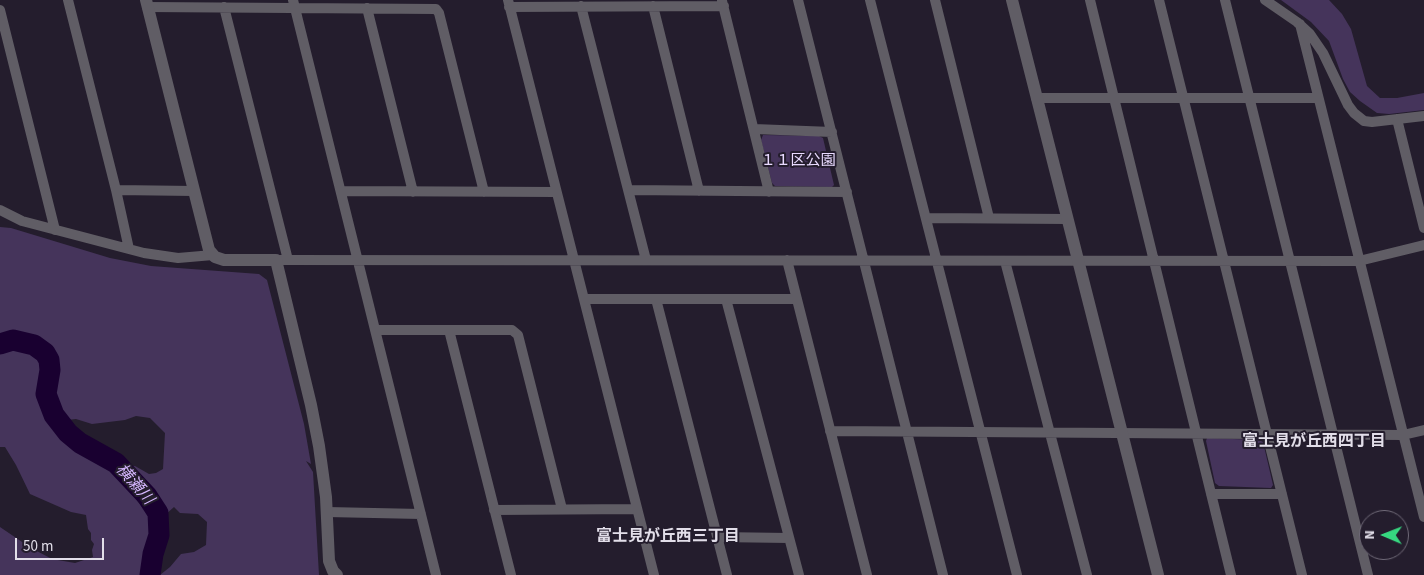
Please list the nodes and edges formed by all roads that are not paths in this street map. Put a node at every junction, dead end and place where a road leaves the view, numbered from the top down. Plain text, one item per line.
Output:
1 (68, 0) edge
2 (798, 0) edge
3 (870, 0) edge
4 (935, 0) edge
5 (1012, 0) edge
6 (1090, 0) edge
7 (1159, 0) edge
8 (1225, 0) edge
9 (1265, 0) edge
10 (508, 3) edge
11 (723, 3) edge
12 (147, 4) edge
13 (294, 4) edge
14 (581, 6) junction
15 (653, 6) junction
16 (224, 7) junction
17 (367, 8) junction
18 (0, 10) edge
19 (1300, 24) junction
20 (1183, 97) junction
21 (1036, 98) junction
22 (1114, 98) junction
23 (1249, 98) junction
24 (1318, 98) junction
25 (1424, 116) edge
26 (1396, 119) junction
27 (754, 129) junction
28 (832, 132) junction
29 (116, 190) junction
30 (628, 190) junction
31 (194, 191) junction
32 (341, 191) junction
33 (699, 191) junction
34 (413, 192) junction
35 (484, 192) junction
36 (556, 192) junction
37 (769, 192) junction
38 (847, 192) junction
39 (3, 215) edge
40 (926, 218) junction
41 (989, 218) junction
42 (1068, 219) junction
43 (1424, 228) edge
44 (55, 230) junction
45 (1424, 245) edge
46 (129, 249) junction
47 (212, 255) junction
48 (282, 260) junction
49 (358, 260) junction
50 (574, 260) junction
51 (646, 260) junction
52 (787, 260) junction
53 (864, 260) junction
54 (937, 261) junction
55 (1005, 261) junction
56 (1078, 261) junction
57 (1154, 261) junction
58 (1224, 261) junction
59 (1290, 261) junction
60 (1359, 261) junction
61 (584, 299) junction
62 (656, 299) junction
63 (726, 299) junction
64 (797, 299) junction
65 (375, 330) junction
66 (449, 330) junction
67 (1424, 430) edge
68 (830, 431) junction
69 (907, 431) junction
70 (981, 432) junction
71 (1050, 432) junction
72 (1122, 433) junction
73 (1196, 433) junction
74 (1267, 434) junction
75 (1333, 434) junction
76 (1403, 435) junction
77 (1211, 494) junction
78 (1282, 494) junction
79 (562, 509) junction
80 (637, 509) junction
81 (494, 510) junction
82 (326, 512) junction
83 (421, 514) junction
84 (1424, 517) edge
85 (717, 537) junction
86 (789, 538) junction
87 (329, 561) junction
88 (329, 575) edge
89 (337, 575) edge
90 (436, 575) edge
91 (511, 575) edge
92 (654, 575) edge
93 (727, 575) edge
94 (799, 575) edge
95 (867, 575) edge
96 (943, 575) edge
97 (1017, 575) edge
98 (1087, 575) edge
99 (1158, 575) edge
100 (1231, 575) edge
101 (1302, 575) edge
102 (1368, 575) edge

1 - 29 street
2 - 28 street
3 - 40 street
4 - 41 street
5 - 21 street
6 - 22 street
7 - 20 street
8 - 23 street
9 - 19 street
10 - 14 street
10 - 36 street
11 - 15 street
11 - 27 street
12 - 16 street
12 - 31 street
13 - 16 street
13 - 17 street
13 - 32 street
14 - 15 street
14 - 30 street
15 - 33 street
16 - 48 street
17 - 34 street
17 - 35 street
18 - 44 street
19 - 24 street
19 - 26 street
20 - 22 street
20 - 23 street
20 - 58 street
21 - 22 street
21 - 42 street
22 - 57 street
23 - 24 street
23 - 59 street
24 - 60 street
25 - 26 street
26 - 43 street
27 - 28 street
27 - 37 street
28 - 38 street
29 - 31 street
29 - 46 street
30 - 33 street
30 - 51 street
31 - 47 street
32 - 34 street
32 - 49 street
33 - 37 street
34 - 35 street
35 - 36 street
36 - 50 street
37 - 38 street
38 - 53 street
39 - 44 street
40 - 41 street
40 - 54 street
41 - 42 street
42 - 56 street
44 - 46 street
45 - 60 street
46 - 47 street
47 - 48 street
48 - 49 street
48 - 82 street
49 - 50 street
49 - 65 street
50 - 51 street
50 - 61 street
51 - 52 street
52 - 53 street
52 - 64 street
53 - 54 street
53 - 69 street
54 - 55 street
54 - 70 street
55 - 56 street
55 - 71 street
56 - 57 street
56 - 72 street
57 - 58 street
57 - 73 street
58 - 59 street
58 - 74 street
59 - 60 street
59 - 75 street
60 - 76 street
61 - 62 street
61 - 80 street
62 - 63 street
62 - 85 street
63 - 64 street
63 - 86 street
64 - 68 street
65 - 66 street
65 - 83 street
66 - 79 street
66 - 81 street
67 - 76 street
68 - 69 street
68 - 95 street
69 - 70 street
69 - 96 street
70 - 71 street
70 - 97 street
71 - 72 street
71 - 98 street
72 - 73 street
72 - 99 street
73 - 74 street
73 - 77 street
74 - 75 street
74 - 78 street
75 - 76 street
75 - 102 street
76 - 84 street
77 - 78 street
77 - 100 street
78 - 101 street
79 - 80 street
79 - 81 street
80 - 92 street
81 - 91 street
82 - 83 street
82 - 87 street
83 - 90 street
85 - 86 street
85 - 93 street
86 - 94 street
87 - 88 street
87 - 89 street

